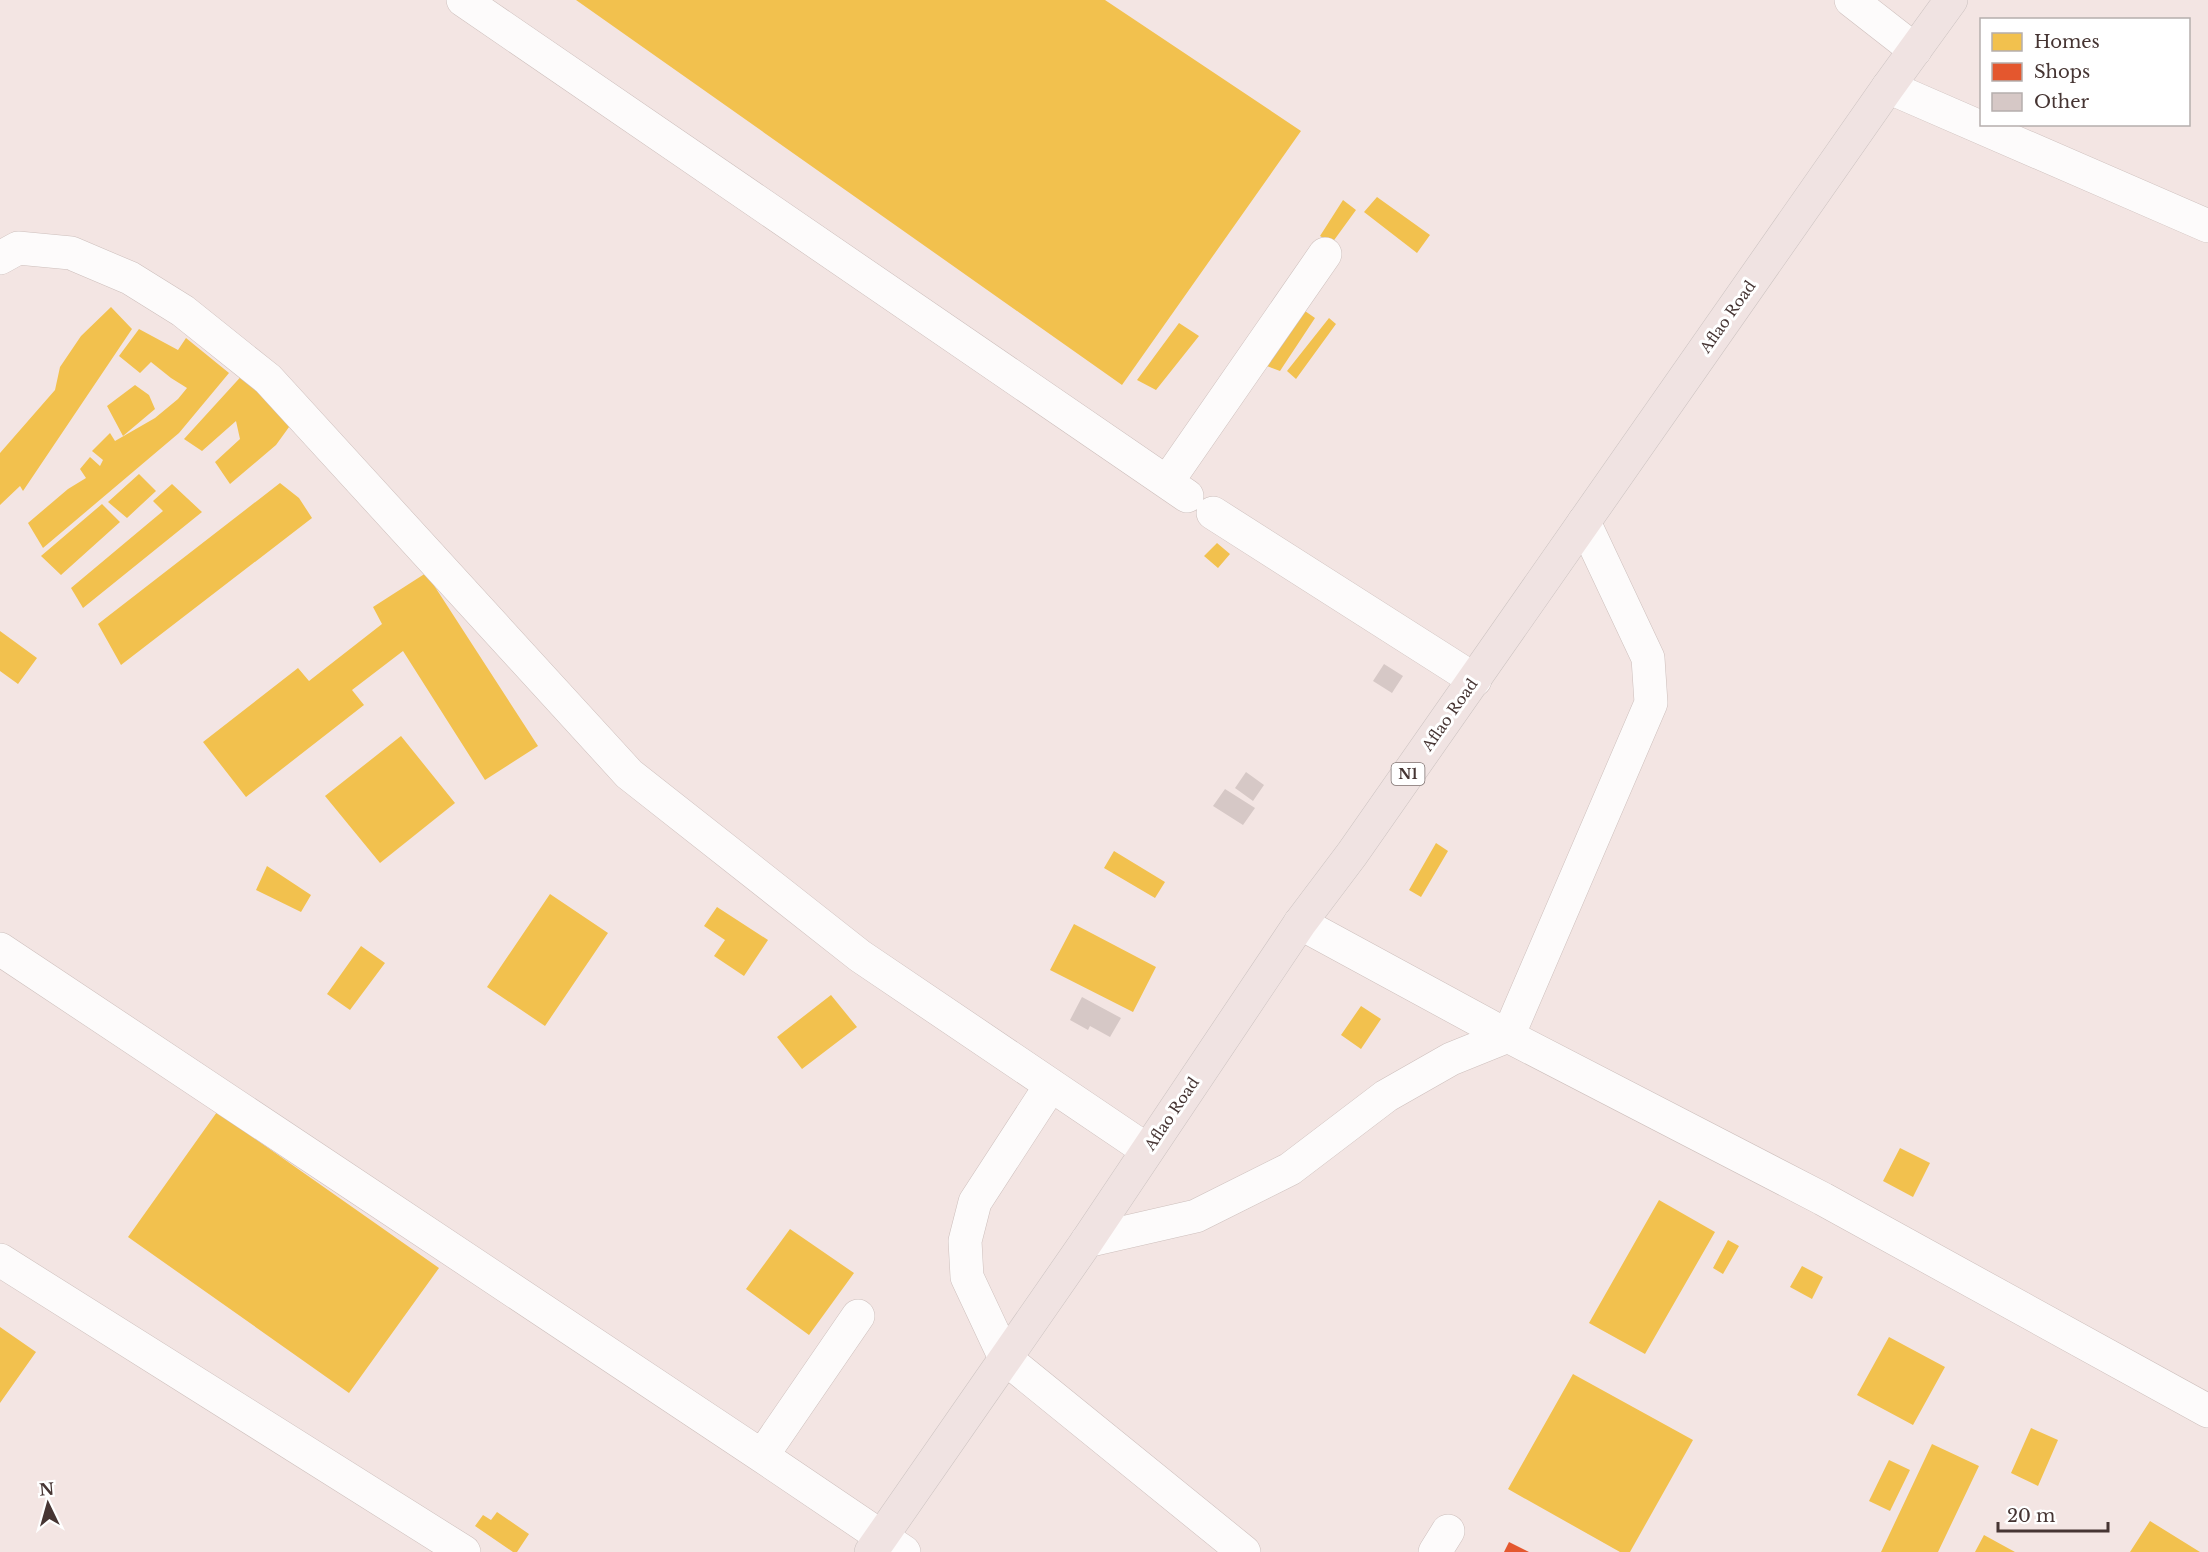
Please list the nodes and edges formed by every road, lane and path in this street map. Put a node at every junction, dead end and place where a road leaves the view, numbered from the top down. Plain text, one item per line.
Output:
1 (463, 0) edge
2 (1851, 0) edge
3 (1951, 0) edge
4 (1915, 50) junction
5 (1888, 87) junction
6 (2208, 226) edge
7 (1325, 254) dead end
8 (0, 258) edge
9 (1189, 497) junction
10 (1584, 522) junction
11 (1475, 680) junction
12 (1300, 923) junction
13 (0, 949) edge
14 (1508, 1036) junction
15 (1051, 1085) junction
16 (1147, 1150) junction
17 (1087, 1241) junction
18 (0, 1260) edge
19 (858, 1316) dead end
20 (1005, 1358) junction
21 (2208, 1411) edge
22 (762, 1456) junction
23 (885, 1547) edge
24 (464, 1552) edge
25 (1244, 1552) edge

1 - 9 street
2 - 4 street
3 - 4 highway, Aflao Road / N1
4 - 5 highway, Aflao Road / N1
5 - 6 street
5 - 10 highway, Aflao Road / N1
7 - 9 street
8 - 15 street
9 - 11 street
10 - 11 highway, Aflao Road / N1
10 - 14 street
11 - 12 highway, Aflao Road / N1
12 - 14 street
12 - 16 highway, Aflao Road / N1
13 - 22 street
14 - 17 street
14 - 21 street
15 - 16 street
15 - 20 street
16 - 17 highway, Aflao Road / N1
17 - 20 highway, Aflao Road / N1
18 - 24 street
19 - 22 street
20 - 23 highway, Aflao Road / N1
20 - 25 street
22 - 23 street

